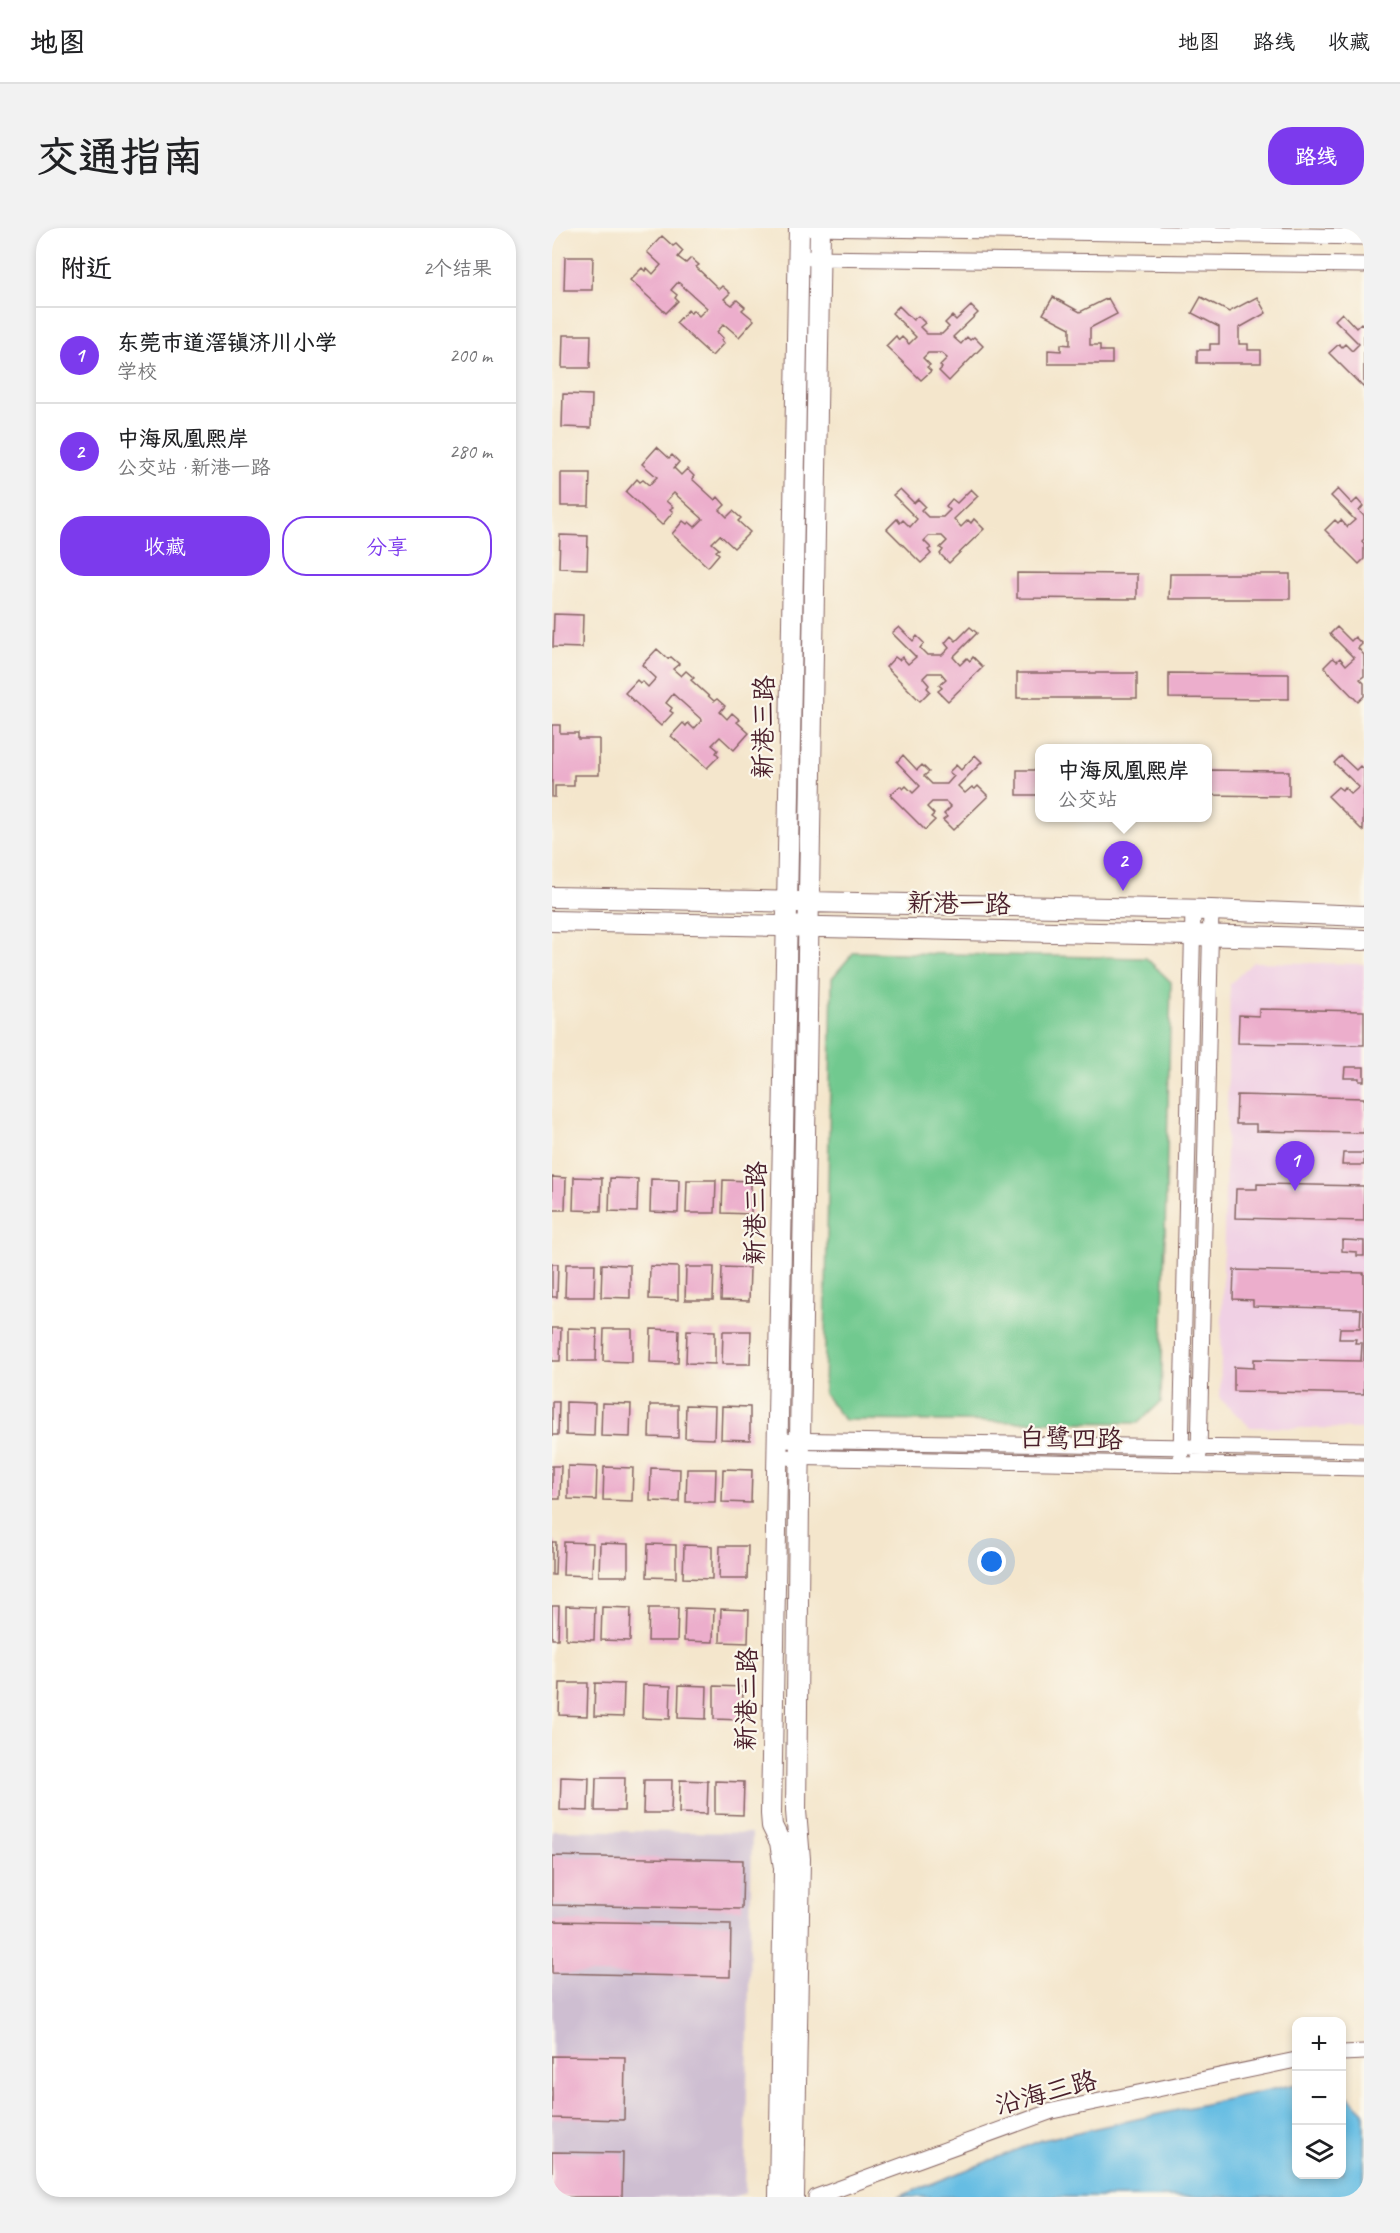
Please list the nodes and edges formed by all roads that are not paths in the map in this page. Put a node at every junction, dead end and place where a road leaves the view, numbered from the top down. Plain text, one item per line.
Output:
1 (799, 228) edge
2 (812, 228) edge
3 (820, 228) edge
4 (1364, 237) edge
5 (799, 258) junction
6 (819, 258) junction
7 (1364, 265) edge
8 (552, 897) edge
9 (787, 901) junction
10 (810, 901) junction
11 (1202, 910) junction
12 (1364, 916) edge
13 (552, 921) edge
14 (787, 927) junction
15 (809, 927) junction
16 (1202, 935) junction
17 (1364, 940) edge
18 (1182, 1447) junction
19 (1200, 1447) junction
20 (778, 1448) junction
21 (800, 1449) junction
22 (1364, 1450) edge
23 (1181, 1464) junction
24 (1199, 1464) junction
25 (1364, 1468) edge
26 (1364, 2052) edge
27 (1346, 2054) edge
28 (1292, 2061) edge
29 (779, 2197) edge
30 (794, 2197) edge
31 (816, 2197) edge

1 - 5 street, 新港三路
2 - 3 street
3 - 4 street
3 - 6 street, 新港三路
5 - 6 street
5 - 9 street, 新港三路
6 - 7 street
6 - 10 street, 新港三路
8 - 9 street, 新港一路
9 - 10 street, 新港一路
9 - 14 street, 新港三路
10 - 11 street, 新港一路
10 - 15 street, 新港三路
11 - 12 street, 新港一路
11 - 16 street
13 - 14 street, 新港一路
14 - 15 street, 新港一路
14 - 20 street, 新港三路
15 - 16 street, 新港一路
15 - 21 street, 新港三路
16 - 17 street, 新港一路
16 - 18 street
16 - 19 street
18 - 19 street, 白鹭四路
18 - 21 street, 白鹭四路
18 - 23 street
19 - 22 street, 白鹭四路
19 - 24 street
20 - 21 street, 白鹭四路
20 - 29 street, 新港三路
21 - 23 street, 白鹭四路
21 - 30 street, 新港三路
23 - 24 street, 白鹭四路
24 - 25 street, 白鹭四路
26 - 27 street
28 - 31 street, 沿海三路

